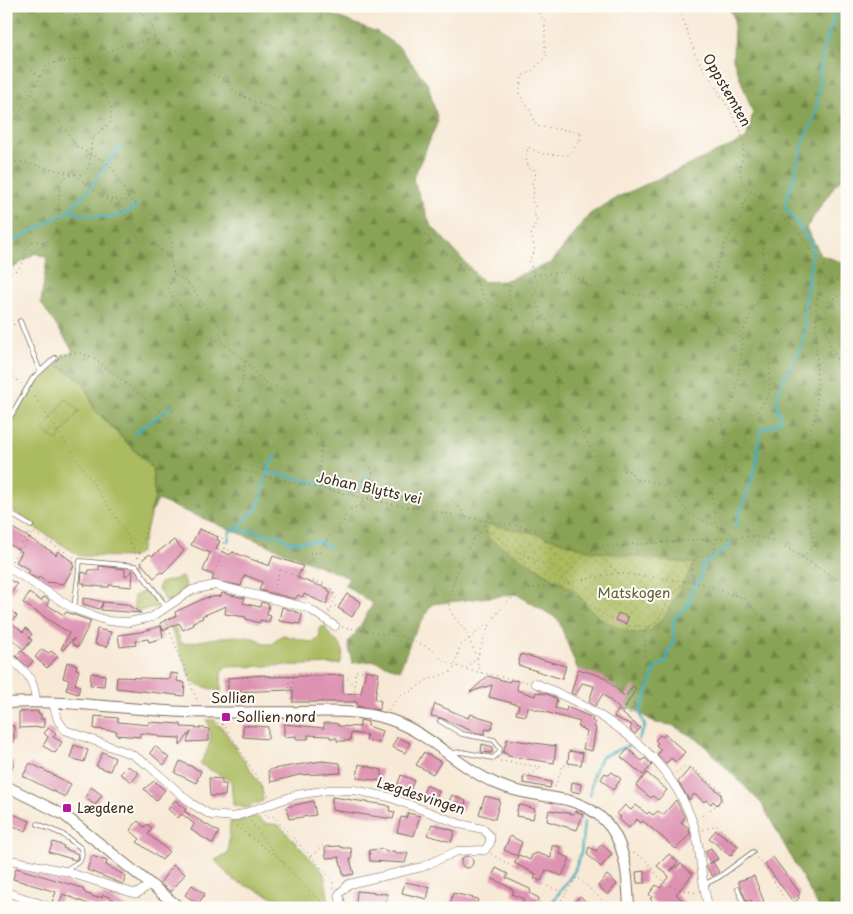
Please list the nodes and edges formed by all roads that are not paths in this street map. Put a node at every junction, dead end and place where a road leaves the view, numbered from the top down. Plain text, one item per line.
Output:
1 (20, 321) road end
2 (55, 358) road end
3 (40, 371) junction
4 (6, 424) edge
5 (6, 511) edge
6 (31, 526) road end
7 (8, 567) edge
8 (165, 609) junction
9 (74, 610) junction
10 (335, 626) road end
11 (6, 654) edge
12 (535, 683) road end
13 (36, 702) junction
14 (6, 703) edge
15 (53, 703) junction
16 (440, 721) dead end
17 (450, 754) junction
18 (6, 786) edge
19 (38, 824) dead end
20 (753, 852) dead end
21 (6, 859) edge
22 (64, 871) junction
23 (149, 885) junction
24 (704, 889) junction
25 (738, 889) dead end
26 (6, 892) edge
27 (53, 908) edge
28 (180, 908) edge
29 (342, 908) edge
30 (630, 908) edge
31 (709, 908) edge
32 (745, 908) edge

1 - 3 lane
2 - 3 lane
3 - 4 lane
5 - 6 lane
7 - 9 street
8 - 9 street
8 - 9 lane
8 - 10 street
11 - 13 street
12 - 24 street
13 - 14 street, Sollien
13 - 15 street, Sollien
15 - 17 street, Sollien
15 - 29 street, Lægdesvingen
16 - 17 lane
17 - 30 street, Sollien
18 - 23 street
19 - 22 lane
20 - 24 lane
21 - 22 street
22 - 23 street
23 - 28 street
24 - 31 street
25 - 32 lane
26 - 27 street

